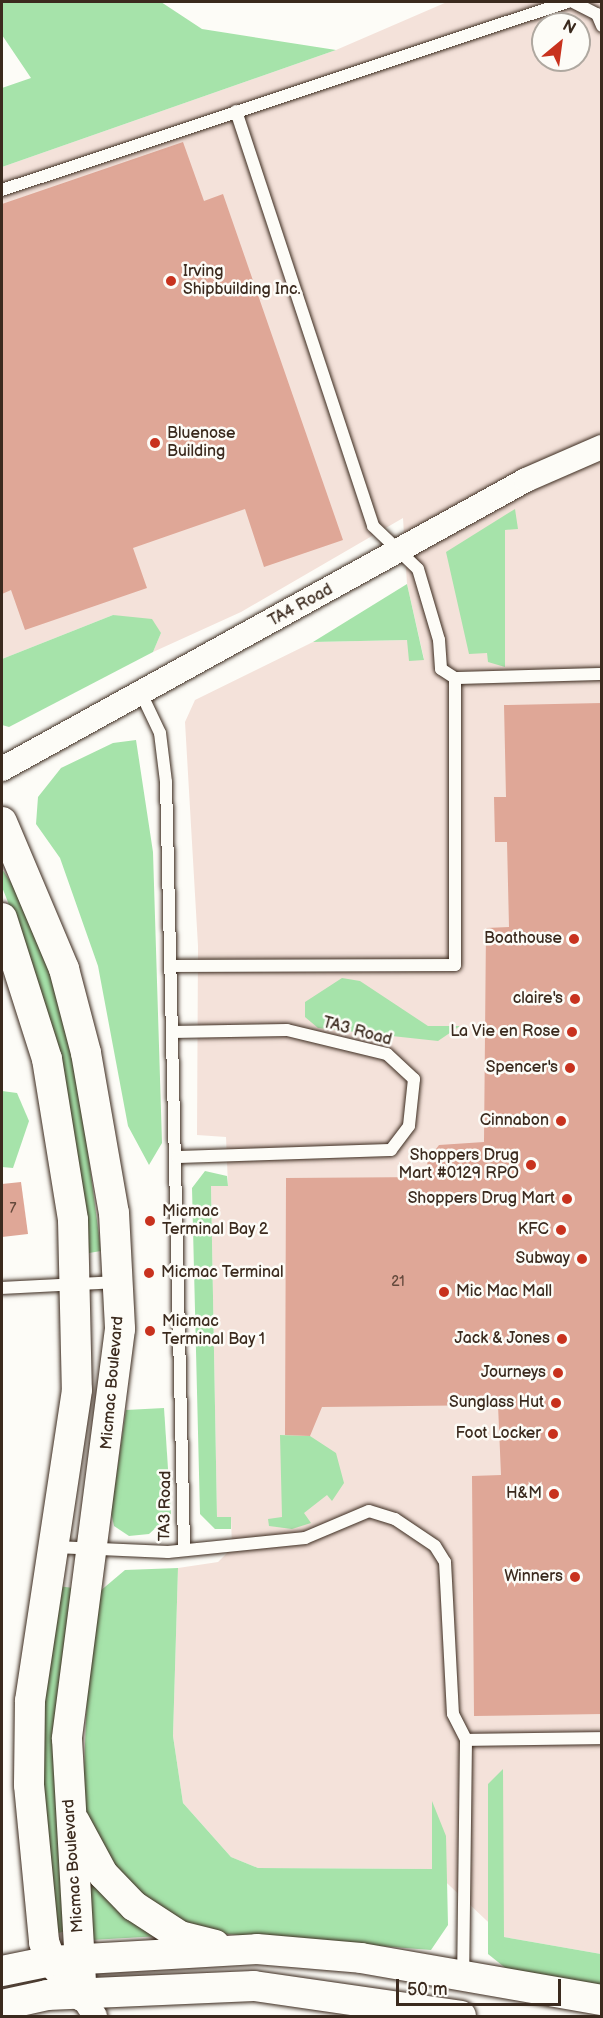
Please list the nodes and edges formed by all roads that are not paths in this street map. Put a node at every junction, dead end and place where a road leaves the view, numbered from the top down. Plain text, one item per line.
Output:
1 (567, 2) edge
2 (573, 2) edge
3 (602, 26) edge
4 (236, 111) junction
5 (2, 190) edge
6 (602, 447) edge
7 (401, 551) junction
8 (602, 674) edge
9 (455, 678) junction
10 (141, 693) junction
11 (2, 769) edge
12 (2, 822) edge
13 (2, 918) edge
14 (171, 966) junction
15 (172, 1032) junction
16 (177, 1157) junction
17 (77, 1282) junction
18 (117, 1282) junction
19 (2, 1288) edge
20 (55, 1547) junction
21 (184, 1548) junction
22 (94, 1552) junction
23 (602, 1738) edge
24 (466, 1740) junction
25 (68, 1806) junction
26 (257, 1949) junction
27 (65, 1960) junction
28 (2, 1971) edge
29 (463, 1974) junction
30 (602, 2000) edge
31 (2, 2005) edge
32 (88, 2006) edge
33 (460, 2016) edge

1 - 4 lane
2 - 3 lane
4 - 5 lane
4 - 7 lane
6 - 7 street, TA4 Road
7 - 9 lane
7 - 10 street, TA4 Road
8 - 9 lane
9 - 14 lane
10 - 11 street, TA4 Road
10 - 14 lane, TA3 Road
12 - 18 street, Micmac Boulevard
13 - 17 street, Micmac Boulevard
14 - 15 lane, TA3 Road
15 - 16 lane, TA3 Road
15 - 16 lane, TA3 Road
16 - 21 lane, TA3 Road
17 - 18 lane
17 - 19 lane
17 - 20 street, Micmac Boulevard
18 - 22 street, Micmac Boulevard
20 - 22 lane, TA3 Road
20 - 27 street, Micmac Boulevard
21 - 22 lane, TA3 Road
21 - 24 lane
22 - 25 street, Micmac Boulevard
23 - 24 lane
24 - 29 lane
25 - 26 street
25 - 27 street, Micmac Boulevard
26 - 27 street
26 - 29 street
27 - 28 street
27 - 32 street, Micmac Boulevard
29 - 30 street
31 - 32 street
32 - 33 street

